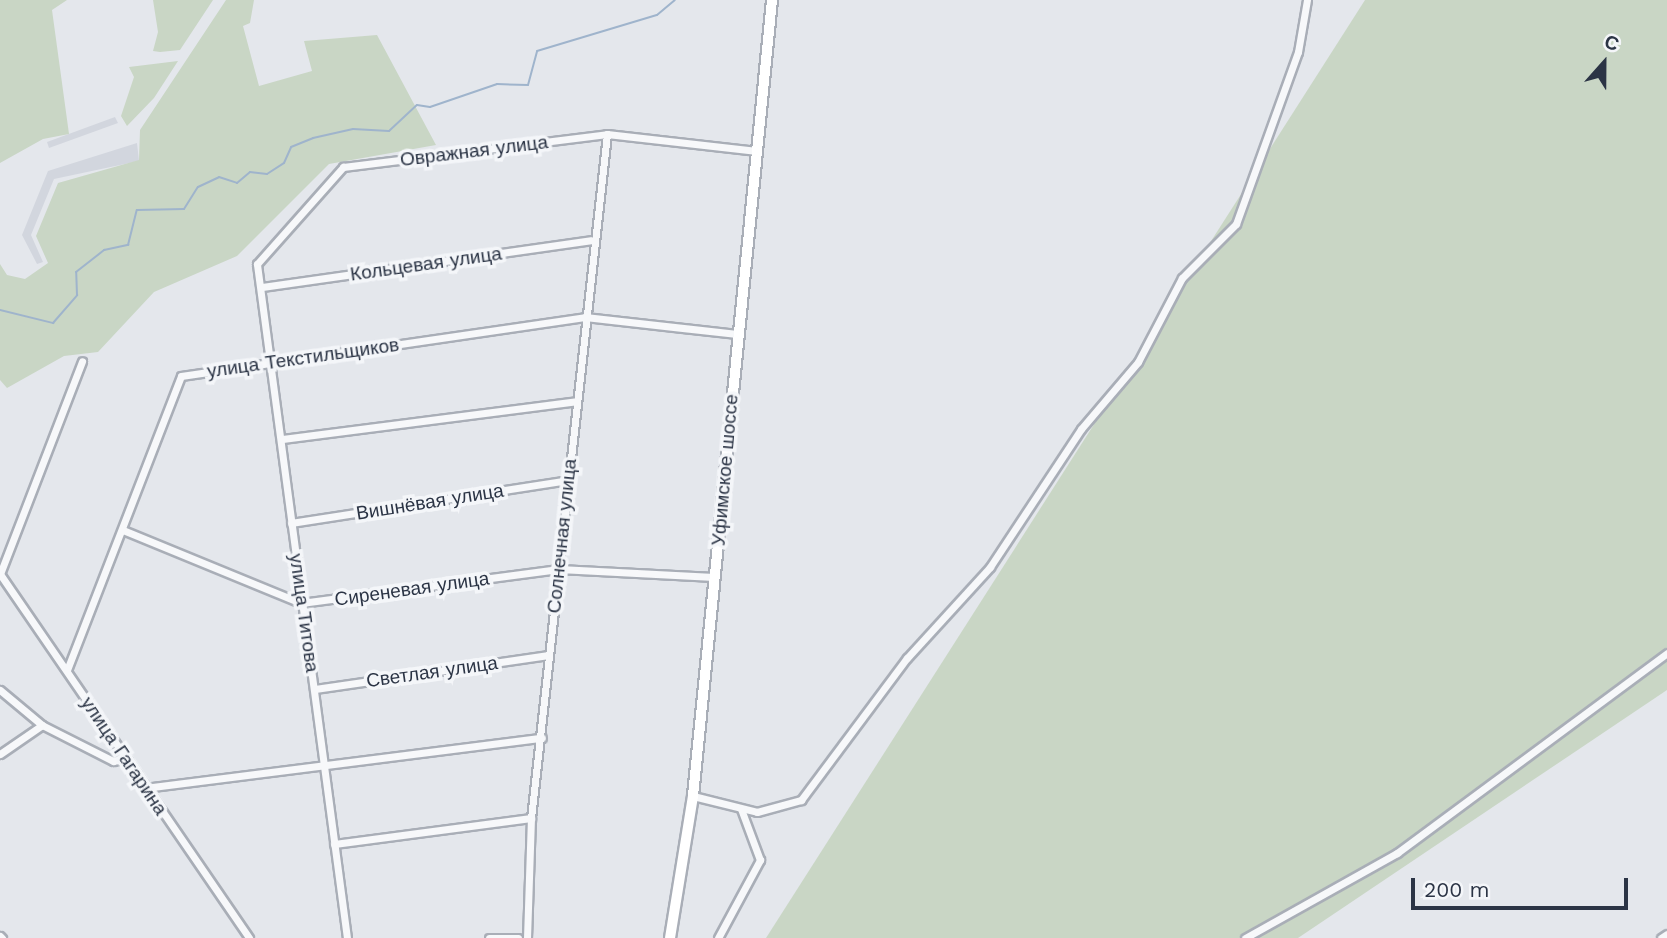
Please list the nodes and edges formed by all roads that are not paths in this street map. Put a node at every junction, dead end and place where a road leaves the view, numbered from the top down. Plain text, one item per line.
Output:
1 (772, 0) edge
2 (1307, 0) edge
3 (607, 134) junction
4 (757, 151) junction
5 (591, 240) junction
6 (262, 287) junction
7 (585, 317) junction
8 (737, 334) junction
9 (82, 361) dead end
10 (270, 363) junction
11 (577, 401) junction
12 (282, 439) junction
13 (568, 480) junction
14 (291, 523) junction
15 (123, 530) junction
16 (559, 569) junction
17 (0, 574) edge
18 (715, 577) junction
19 (301, 603) junction
20 (1667, 653) edge
21 (549, 655) junction
22 (67, 670) junction
23 (315, 689) junction
24 (0, 690) edge
25 (42, 725) junction
26 (542, 738) junction
27 (0, 754) edge
28 (122, 759) junction
29 (322, 764) junction
30 (144, 788) junction
31 (693, 796) junction
32 (741, 809) junction
33 (531, 818) junction
34 (334, 844) junction
35 (1667, 934) edge
36 (249, 938) edge
37 (347, 938) edge
38 (489, 938) edge
39 (519, 938) edge
40 (527, 938) edge
41 (670, 938) edge
42 (718, 938) edge
43 (1245, 938) edge
44 (1661, 938) edge

1 - 4 main road, Уфимское шоссе
2 - 32 street
3 - 4 street, Овражная улица
3 - 5 street, Солнечная улица
3 - 6 street, Овражная улица
4 - 8 main road, Уфимское шоссе
5 - 6 street, Кольцевая улица
5 - 7 street, Солнечная улица
6 - 10 street, улица Титова
7 - 8 street, улица Текстильщиков
7 - 10 street, улица Текстильщиков
7 - 11 street, Солнечная улица
8 - 18 main road, Уфимское шоссе
9 - 17 street
10 - 12 street, улица Титова
10 - 15 street, улица Текстильщиков
11 - 12 street
11 - 13 street, Солнечная улица
12 - 14 street, улица Титова
13 - 14 street, Вишнёвая улица
13 - 16 street, Солнечная улица
14 - 19 street, улица Титова
15 - 19 street, Сиреневая улица
15 - 22 street, улица Текстильщиков
16 - 18 street, Сиреневая улица
16 - 19 street, Сиреневая улица
16 - 21 street, Солнечная улица
17 - 22 street, улица Гагарина
18 - 31 main road, Уфимское шоссе
19 - 23 street, улица Титова
20 - 43 street
21 - 23 street, Светлая улица
21 - 26 street, Солнечная улица
22 - 28 street, улица Гагарина
23 - 29 street, улица Титова
24 - 25 street
25 - 27 street
25 - 28 street
26 - 29 street
26 - 33 street, Солнечная улица
28 - 30 street, улица Гагарина
29 - 30 street
29 - 34 street, улица Титова
30 - 36 street, улица Гагарина
31 - 32 street
31 - 41 main road, Уфимское шоссе
32 - 42 street
33 - 34 street
33 - 40 street, Солнечная улица
34 - 37 street, улица Титова
35 - 44 street
38 - 39 street

